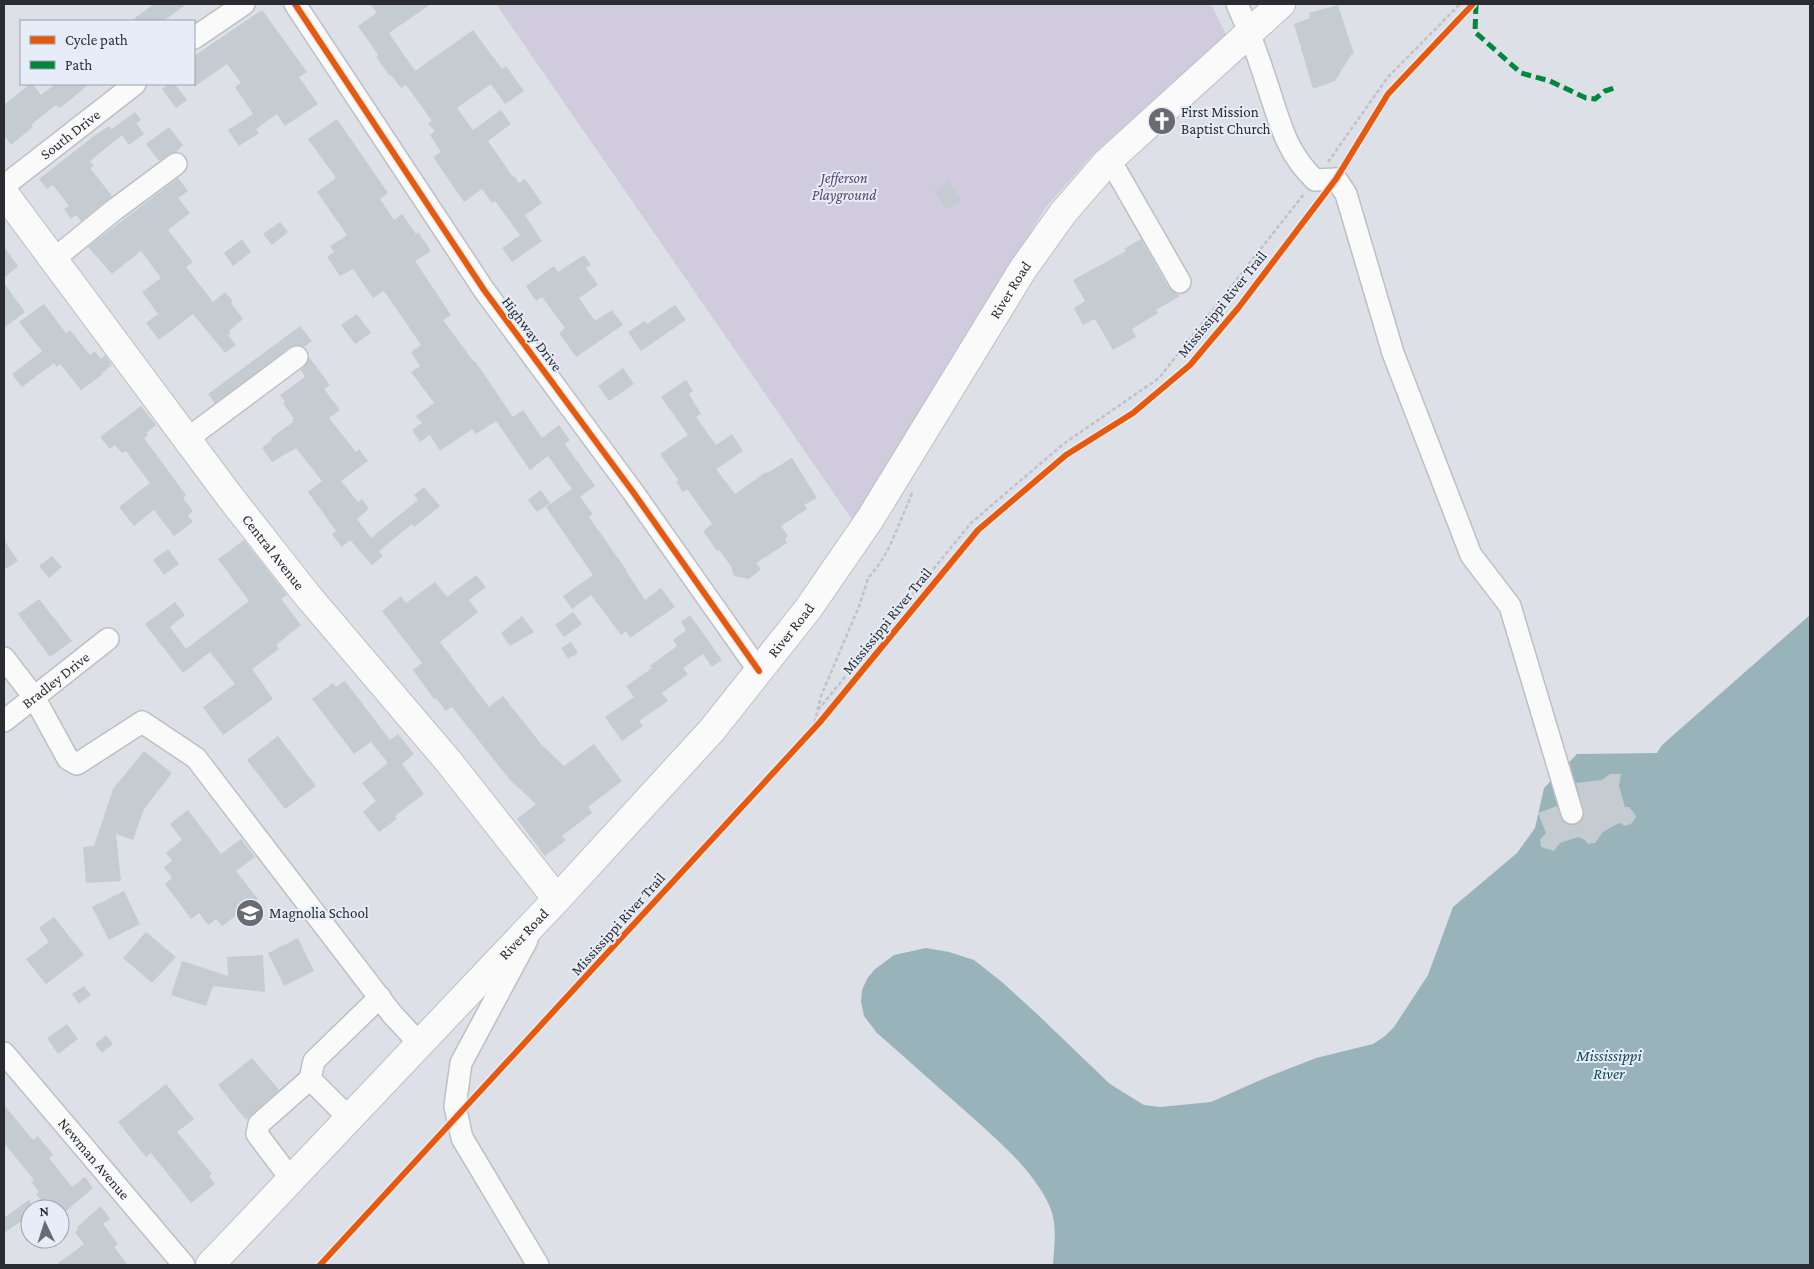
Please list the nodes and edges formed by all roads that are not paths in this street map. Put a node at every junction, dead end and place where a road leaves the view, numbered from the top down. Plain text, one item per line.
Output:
1 (244, 4) edge
2 (295, 4) edge
3 (1237, 4) edge
4 (1281, 4) edge
5 (1250, 32) junction
6 (195, 37) edge
7 (134, 85) edge
8 (1110, 160) junction
9 (176, 164) dead end
10 (4, 186) edge
11 (4, 193) edge
12 (54, 259) junction
13 (1180, 282) dead end
14 (297, 357) dead end
15 (188, 439) junction
16 (108, 639) dead end
17 (4, 658) edge
18 (759, 671) junction
19 (34, 697) junction
20 (4, 720) edge
21 (1572, 813) dead end
22 (548, 908) junction
23 (380, 997) junction
24 (419, 1044) junction
25 (4, 1053) edge
26 (310, 1079) junction
27 (349, 1118) junction
28 (291, 1179) junction
29 (184, 1265) edge
30 (210, 1265) edge
31 (538, 1265) edge

1 - 6 street
2 - 18 street, Highway Drive
3 - 5 street
4 - 5 main road, River Road
5 - 8 main road, River Road
5 - 21 street
7 - 10 street, South Drive
8 - 13 street
8 - 18 main road, River Road
9 - 12 street
11 - 12 main road, Central Avenue
12 - 15 main road, Central Avenue
14 - 15 street
15 - 22 main road, Central Avenue
16 - 19 street, Bradley Drive
17 - 19 street
18 - 22 main road, River Road
19 - 20 street, Bradley Drive
19 - 23 street
22 - 24 main road, River Road
22 - 31 street
23 - 24 street
23 - 26 street
24 - 27 main road, River Road
25 - 29 street, Newman Avenue
26 - 27 street
26 - 28 street
27 - 28 main road, River Road
28 - 30 main road, River Road

